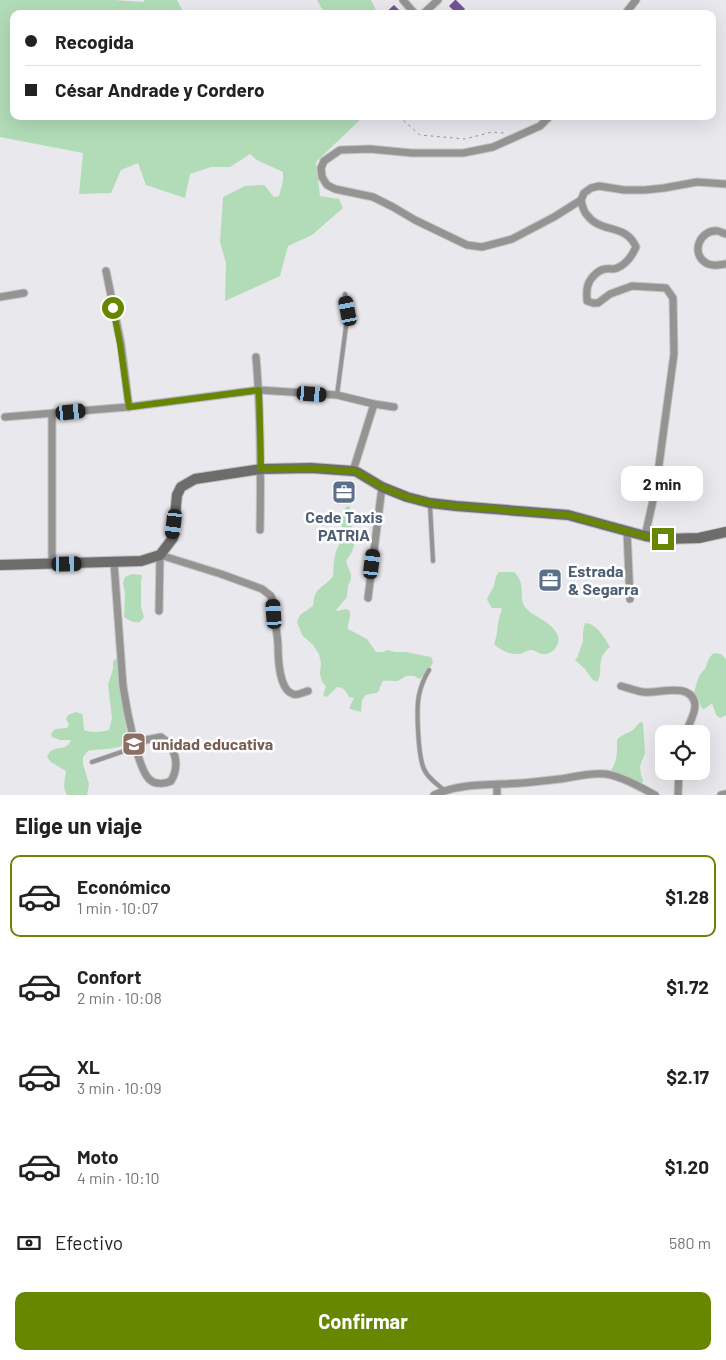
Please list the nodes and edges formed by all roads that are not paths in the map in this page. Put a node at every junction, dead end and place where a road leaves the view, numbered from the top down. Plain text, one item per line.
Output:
1 (402, 0) edge
2 (438, 0) edge
3 (636, 0) edge
4 (411, 10) edge
5 (427, 10) edge
6 (628, 10) edge
7 (546, 120) edge
8 (726, 184) edge
9 (580, 200) junction
10 (726, 234) edge
11 (726, 264) edge
12 (106, 271) dead end
13 (24, 293) dead end
14 (345, 294) dead end
15 (0, 297) edge
16 (256, 357) dead end
17 (259, 390) junction
18 (337, 395) junction
19 (374, 404) junction
20 (129, 407) junction
21 (394, 407) dead end
22 (52, 414) junction
23 (5, 417) dead end
24 (261, 469) junction
25 (353, 471) junction
26 (382, 487) junction
27 (430, 503) junction
28 (260, 530) dead end
29 (627, 531) junction
30 (726, 532) edge
31 (645, 536) junction
32 (160, 555) junction
33 (434, 561) dead end
34 (114, 563) junction
35 (52, 564) junction
36 (0, 565) edge
37 (368, 598) dead end
38 (630, 599) dead end
39 (159, 611) dead end
40 (429, 670) dead end
41 (620, 686) dead end
42 (308, 691) dead end
43 (688, 725) edge
44 (136, 745) junction
45 (92, 762) dead end
46 (679, 780) edge
47 (497, 785) junction
48 (444, 790) junction
49 (726, 794) edge
50 (434, 795) edge
51 (497, 795) edge
52 (656, 795) edge
53 (678, 795) edge
54 (721, 795) edge

1 - 4 street
2 - 5 street
3 - 6 street
7 - 9 street
8 - 9 street
9 - 31 street
10 - 11 street
12 - 20 street
13 - 15 street
14 - 18 lane
16 - 17 street
17 - 18 street
17 - 20 street
17 - 24 street
18 - 19 street
19 - 21 street
19 - 25 street
20 - 22 street
22 - 23 street
22 - 35 street
24 - 25 street
24 - 28 street
24 - 32 street
25 - 26 street
26 - 27 street
26 - 37 street
27 - 29 street
27 - 33 lane
29 - 31 street
29 - 38 street
30 - 31 street
32 - 34 street
32 - 39 street
32 - 42 street
34 - 35 street
34 - 44 street
35 - 36 street
40 - 48 lane
41 - 43 street
44 - 44 street
44 - 45 lane
46 - 53 street
47 - 48 street
47 - 51 street
47 - 52 street
48 - 50 street
49 - 54 street

